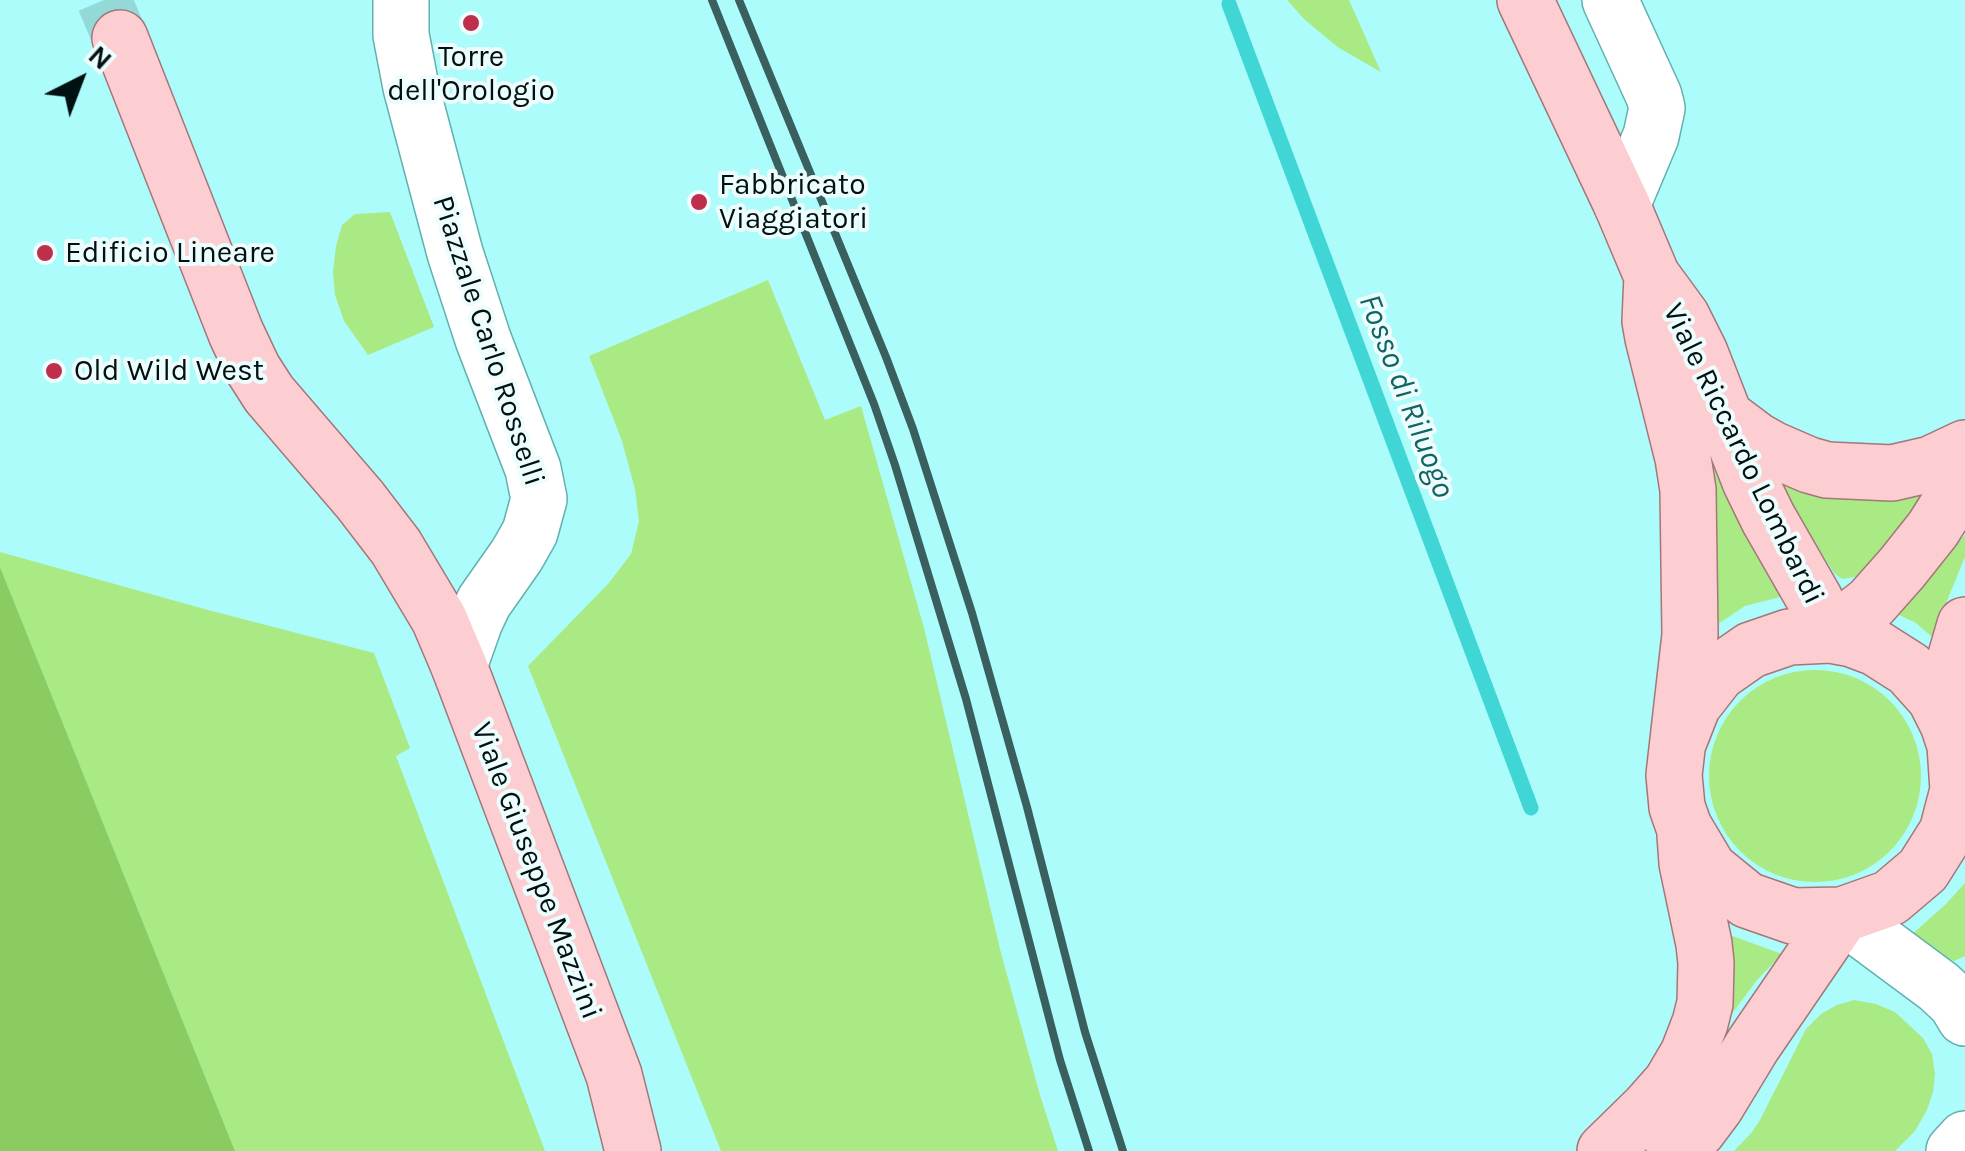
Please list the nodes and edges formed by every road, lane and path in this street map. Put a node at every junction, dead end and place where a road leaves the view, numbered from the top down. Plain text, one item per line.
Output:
1 (401, 0) edge
2 (1525, 0) edge
3 (1610, 0) edge
4 (120, 38) tunnel mouth
5 (1622, 204) junction
6 (1652, 276) junction
7 (1724, 416) junction
8 (1965, 448) edge
9 (1965, 478) edge
10 (1965, 625) edge
11 (1830, 635) junction
12 (459, 666) junction
13 (1678, 742) junction
14 (1960, 751) edge
15 (1684, 827) junction
16 (1842, 916) junction
17 (1962, 1005) edge
18 (614, 1075) junction
19 (1965, 1139) edge
20 (632, 1151) edge
21 (659, 1151) edge
22 (1605, 1151) edge
23 (1674, 1151) edge
24 (1954, 1151) edge

1 - 12 street, Piazzale Carlo Rosselli
2 - 5 main road, Viale Riccardo Lombardi
3 - 5 street
4 - 12 main road
5 - 6 main road, Viale Riccardo Lombardi
6 - 7 main road, Viale Riccardo Lombardi
6 - 13 main road, Viale Riccardo Lombardi
7 - 8 main road
7 - 11 main road, Viale Riccardo Lombardi
9 - 11 main road
10 - 14 main road
11 - 13 main road, Viale Riccardo Lombardi
11 - 14 main road, Viale Riccardo Lombardi
12 - 18 main road, Viale Giuseppe Mazzini
13 - 15 main road, Viale Riccardo Lombardi
14 - 16 main road, Viale Riccardo Lombardi
15 - 16 main road, Viale Riccardo Lombardi
15 - 22 main road
16 - 17 street
16 - 23 main road
18 - 20 main road, Viale Giuseppe Mazzini
18 - 21 main road, Viale Giuseppe Mazzini
19 - 24 street

